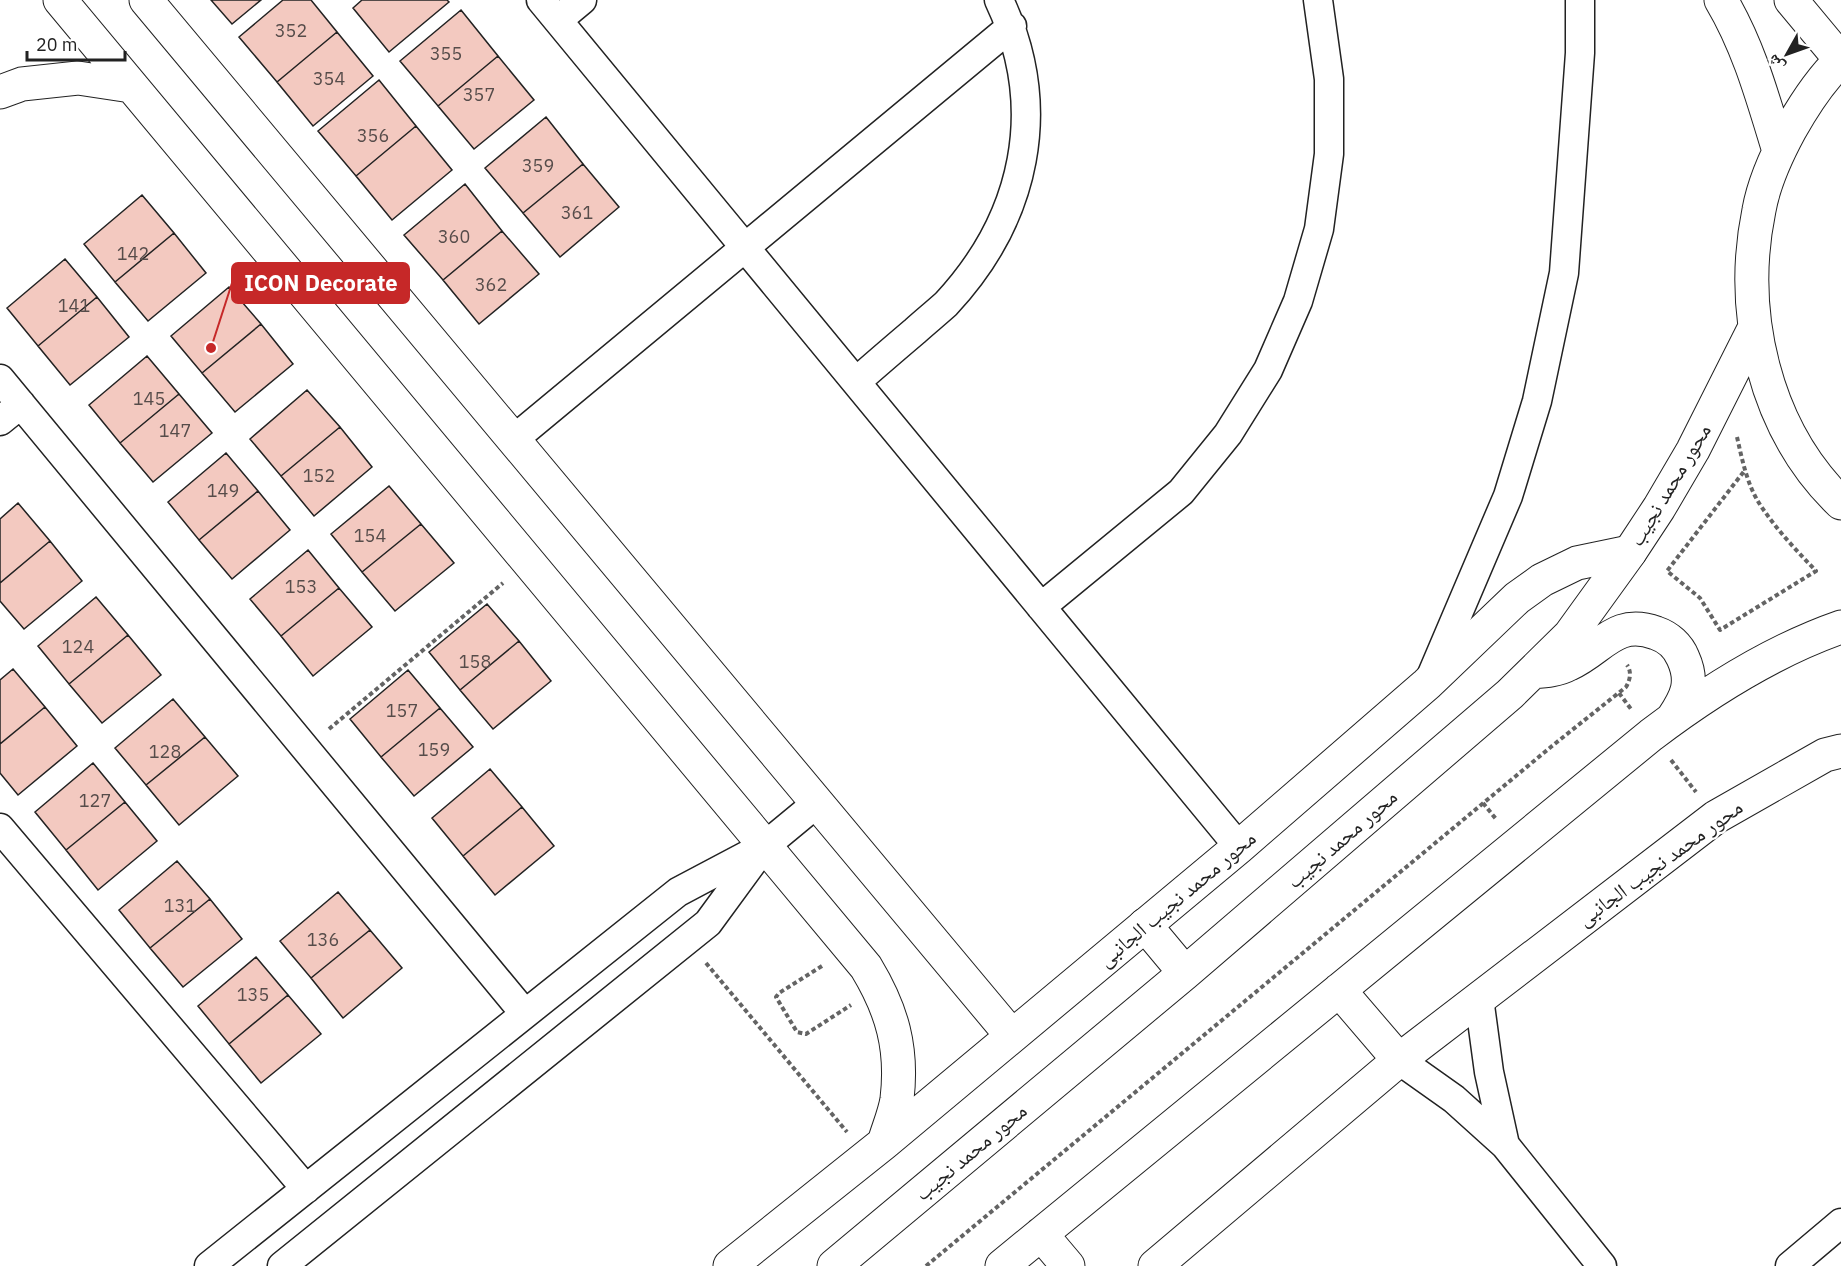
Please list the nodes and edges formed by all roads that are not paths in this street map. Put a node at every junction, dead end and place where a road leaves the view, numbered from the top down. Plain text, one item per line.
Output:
1 (60, 0) edge
2 (146, 0) edge
3 (582, 0) edge
4 (999, 0) edge
5 (1318, 0) edge
6 (1580, 0) edge
7 (1721, 0) edge
8 (1791, 0) edge
9 (549, 10) edge
10 (1012, 26) junction
11 (1841, 60) edge
12 (131, 86) junction
13 (0, 92) edge
14 (1779, 151) junction
15 (745, 247) junction
16 (1754, 329) junction
17 (0, 379) edge
18 (856, 382) junction
19 (10, 412) edge
20 (513, 440) junction
21 (1841, 503) edge
22 (1630, 552) junction
23 (1041, 607) junction
24 (1841, 627) edge
25 (1533, 672) junction
26 (1428, 684) junction
27 (1673, 718) junction
28 (1841, 751) edge
29 (817, 803) junction
30 (0, 828) edge
31 (765, 846) junction
32 (1239, 847) junction
33 (1145, 925) junction
34 (1185, 973) junction
35 (1339, 990) junction
36 (1479, 998) junction
37 (525, 1014) junction
38 (1012, 1036) junction
39 (1399, 1060) junction
40 (1505, 1144) junction
41 (875, 1149) junction
42 (306, 1189) junction
43 (1841, 1223) edge
44 (1041, 1234) junction
45 (209, 1266) edge
46 (282, 1266) edge
47 (730, 1266) edge
48 (834, 1266) edge
49 (1002, 1266) edge
50 (1068, 1266) edge
51 (1155, 1266) edge
52 (1602, 1266) edge
53 (1790, 1266) edge

1 - 12 street
2 - 20 street
3 - 9 street
4 - 10 street
5 - 23 street
6 - 26 street
7 - 14 street
8 - 11 street
9 - 15 street
10 - 15 street
10 - 18 street
11 - 14 street
12 - 13 street
12 - 31 street
14 - 16 street
15 - 18 street
15 - 20 street
16 - 21 street
16 - 22 street, محور محمد نجيب
17 - 19 street
18 - 23 street
19 - 37 street
20 - 29 street
22 - 25 street, محور محمد نجيب
22 - 26 street, محور محمد نجيب الجانبى
23 - 32 street
24 - 27 street
25 - 27 street
25 - 34 street, محور محمد نجيب
26 - 32 street, محور محمد نجيب الجانبى
27 - 35 street
28 - 36 street, محور محمد نجيب الجانبى
29 - 31 street
29 - 38 street
30 - 42 street
31 - 37 street
31 - 41 street
31 - 46 street
32 - 33 street, محور محمد نجيب الجانبى
33 - 34 street
33 - 38 street, محور محمد نجيب الجانبى
34 - 48 street, محور محمد نجيب
35 - 39 street
35 - 44 street
36 - 39 street, محور محمد نجيب الجانبى
36 - 40 street
37 - 42 street
38 - 41 street, محور محمد نجيب الجانبى
39 - 40 street
39 - 51 street, محور محمد نجيب الجانبى
40 - 52 street
41 - 47 street, محور محمد نجيب الجانبى
42 - 45 street
43 - 53 street
44 - 49 street
44 - 50 street

